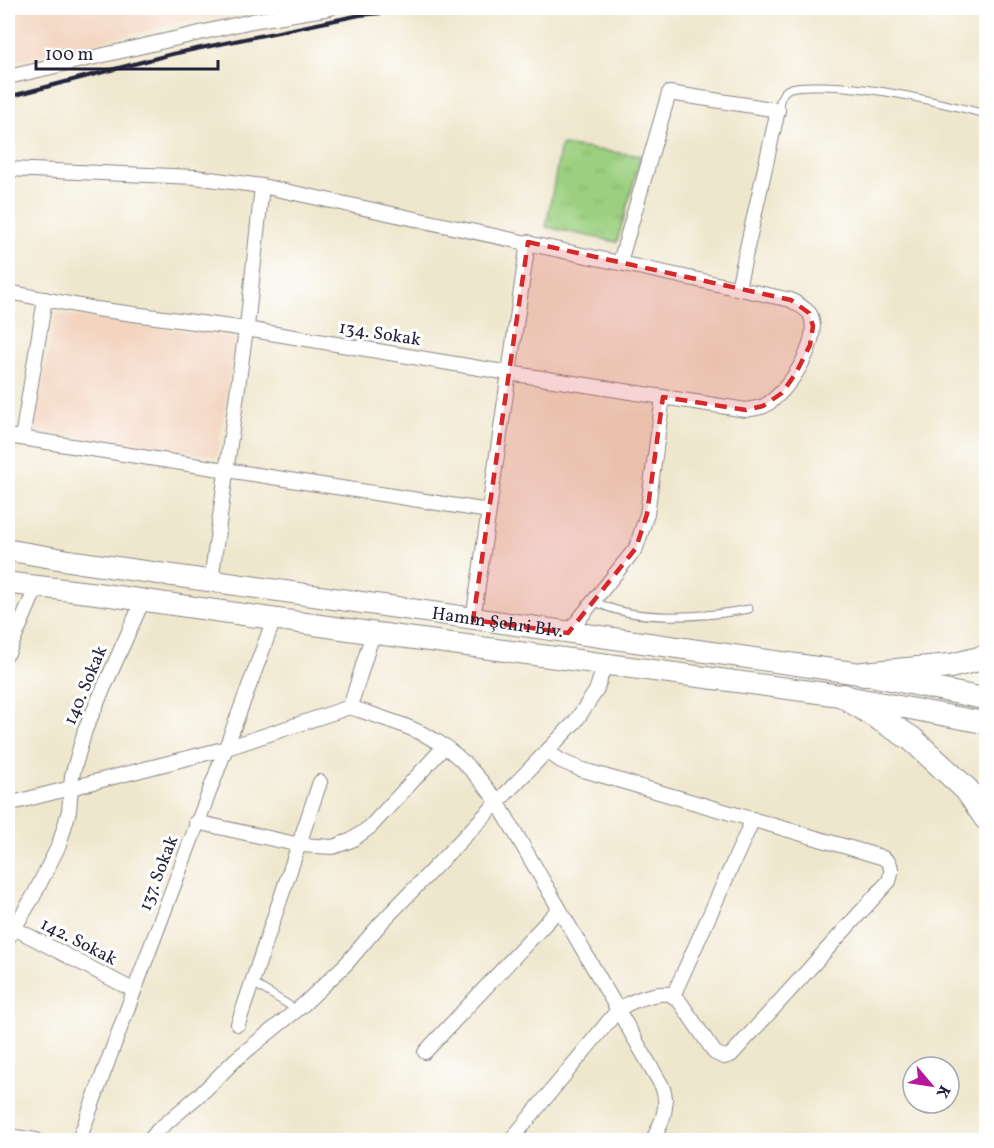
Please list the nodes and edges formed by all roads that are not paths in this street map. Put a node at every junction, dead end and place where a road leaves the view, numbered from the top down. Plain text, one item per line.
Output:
1 (330, 8) edge
2 (251, 14) edge
3 (8, 77) edge
4 (778, 110) junction
5 (987, 114) edge
6 (8, 169) edge
7 (262, 186) junction
8 (528, 242) junction
9 (620, 262) junction
10 (738, 288) junction
11 (8, 292) edge
12 (45, 299) junction
13 (246, 329) junction
14 (508, 373) junction
15 (663, 397) junction
16 (8, 435) edge
17 (22, 438) junction
18 (227, 469) junction
19 (489, 511) junction
20 (8, 550) edge
21 (211, 581) junction
22 (8, 583) edge
23 (37, 586) junction
24 (143, 600) junction
25 (594, 600) junction
26 (749, 609) dead end
27 (274, 619) junction
28 (473, 620) junction
29 (373, 633) junction
30 (568, 633) junction
31 (8, 653) edge
32 (987, 657) edge
33 (605, 664) junction
34 (863, 674) junction
35 (844, 696) junction
36 (987, 699) edge
37 (350, 707) junction
38 (987, 723) edge
39 (446, 746) junction
40 (227, 748) junction
41 (547, 751) junction
42 (321, 782) dead end
43 (70, 788) junction
44 (498, 803) junction
45 (8, 804) edge
46 (987, 818) edge
47 (753, 819) junction
48 (196, 822) junction
49 (300, 845) junction
50 (559, 909) junction
51 (10, 930) edge
52 (253, 982) junction
53 (134, 990) junction
54 (673, 996) junction
55 (297, 1010) junction
56 (617, 1011) junction
57 (238, 1024) dead end
58 (425, 1052) dead end
59 (8, 1136) edge
60 (36, 1140) edge
61 (79, 1140) edge
62 (150, 1140) edge
63 (511, 1140) edge
64 (653, 1140) edge

1 - 2 street
2 - 3 street
4 - 5 lane
4 - 9 street
4 - 10 street
6 - 7 street
7 - 8 street
7 - 13 street
8 - 9 street
8 - 14 street
9 - 10 street
10 - 15 street, 134. Sokak
11 - 12 street, 134. Sokak
12 - 13 street, 134. Sokak
12 - 17 street
13 - 14 street, 134. Sokak
13 - 18 street
14 - 15 street, 134. Sokak
14 - 19 street
15 - 25 street
16 - 17 street
17 - 18 street
18 - 19 street
18 - 21 street
19 - 28 street
20 - 21 main road, Hamm Şehri Blv.
21 - 28 main road, Hamm Şehri Blv.
22 - 23 main road, Hamm Şehri Blv.
23 - 24 main road, Hamm Şehri Blv.
23 - 31 street
24 - 27 main road, Hamm Şehri Blv.
24 - 43 street, 140. Sokak
25 - 26 lane
25 - 30 street
27 - 29 main road, Hamm Şehri Blv.
27 - 40 street, 137. Sokak
28 - 30 main road, Hamm Şehri Blv.
29 - 33 main road, Hamm Şehri Blv.
29 - 37 street
30 - 34 main road, Hamm Şehri Blv.
32 - 34 highway
33 - 35 main road, Hamm Şehri Blv.
33 - 41 street
34 - 36 main road, Hamm Şehri Blv.
35 - 38 main road, Hamm Şehri Blv.
35 - 46 highway
37 - 39 street
37 - 40 street
39 - 44 street
39 - 49 street
40 - 43 street
40 - 48 street, 137. Sokak
41 - 44 street
41 - 47 street
42 - 49 street
43 - 45 street
43 - 51 street, 140. Sokak
44 - 50 street
44 - 55 street
47 - 54 street
47 - 54 street
48 - 49 street
48 - 53 street, 137. Sokak
49 - 52 street
50 - 56 street
50 - 58 street
51 - 53 street, 142. Sokak
52 - 55 lane
52 - 57 street
53 - 61 street, 137. Sokak
54 - 56 street
55 - 62 street
56 - 63 street
56 - 64 street
59 - 60 street

